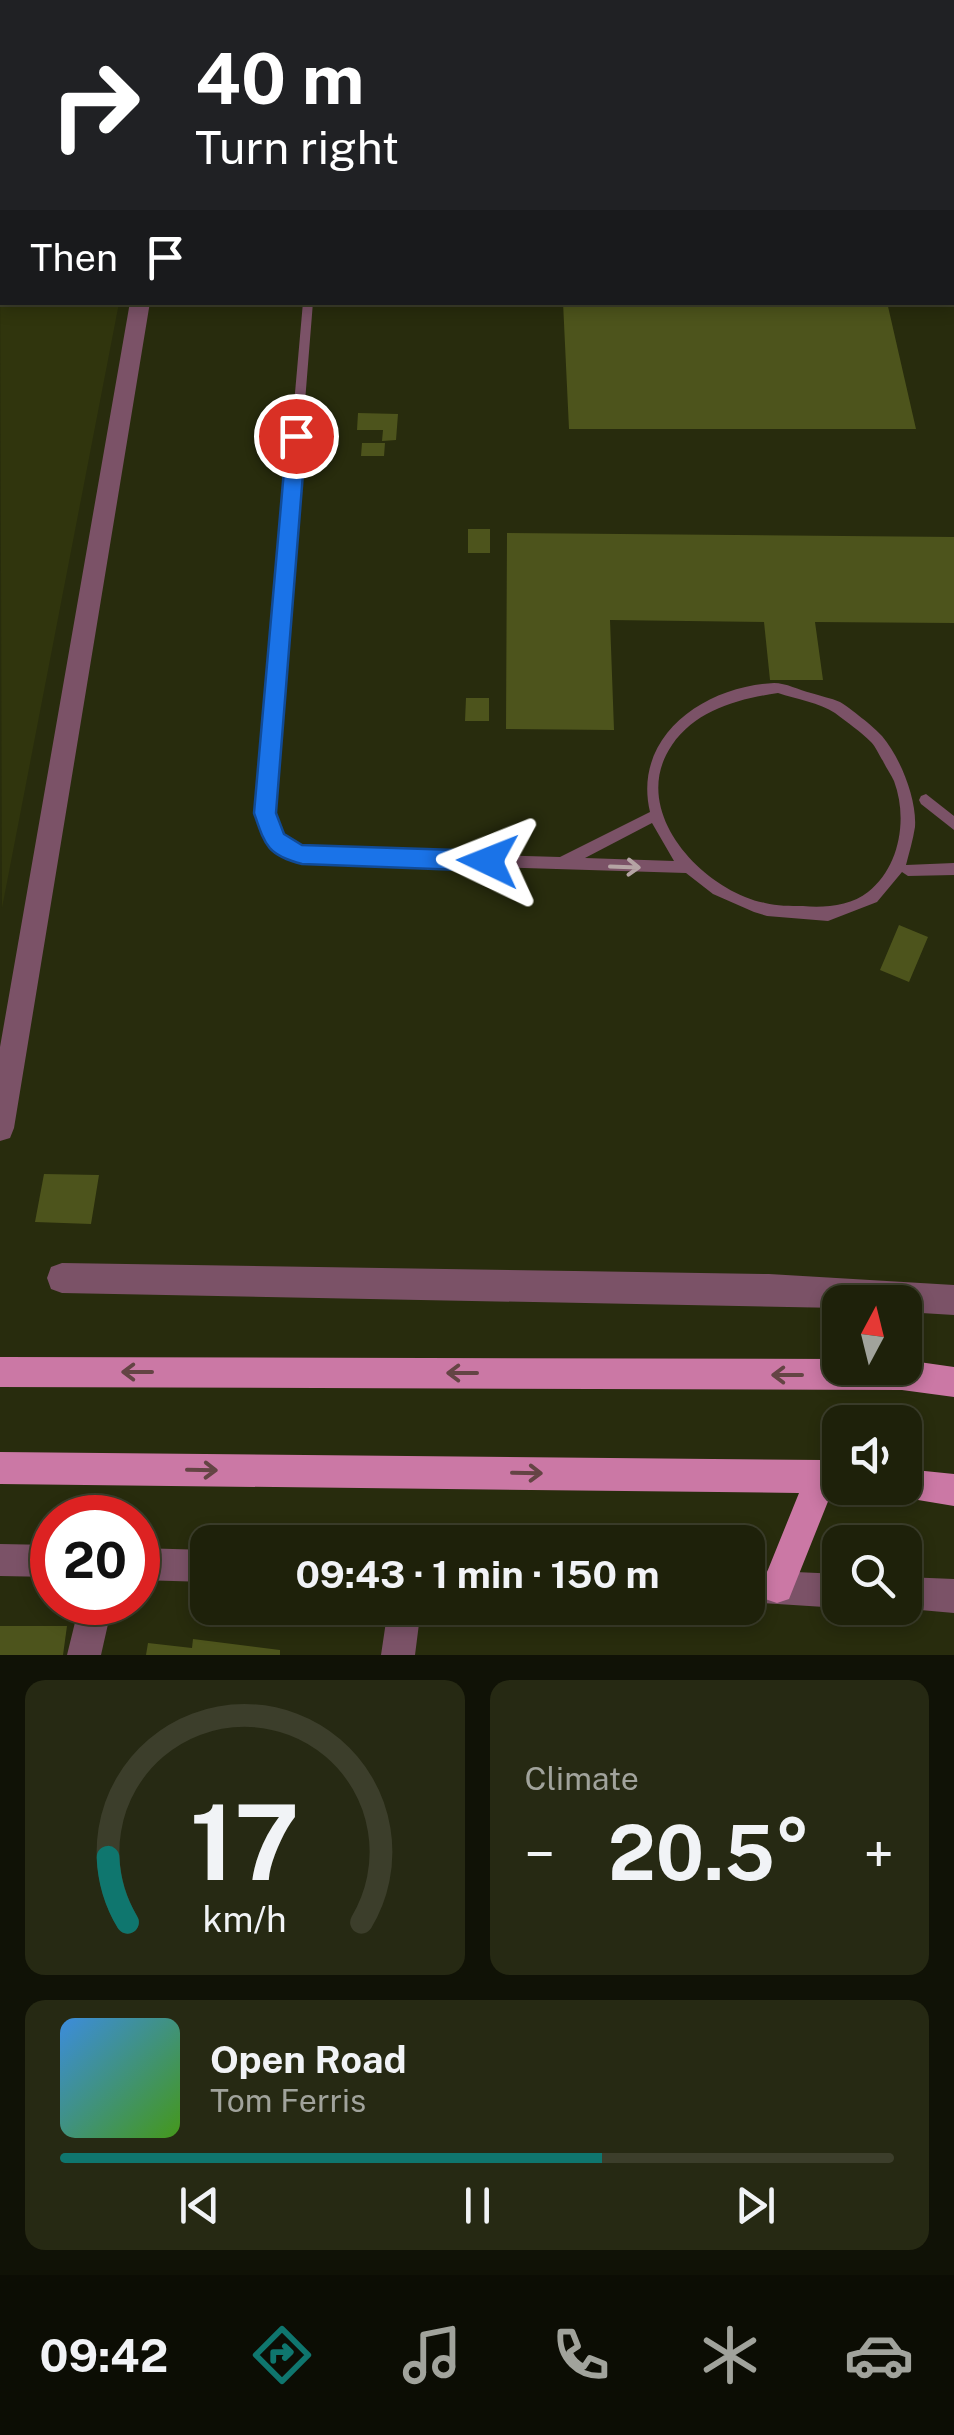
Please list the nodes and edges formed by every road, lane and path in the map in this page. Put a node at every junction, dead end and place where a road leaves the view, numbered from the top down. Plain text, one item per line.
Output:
1 (139, 305) edge
2 (308, 305) edge
3 (894, 738) dead end
4 (656, 815) junction
5 (926, 824) dead end
6 (954, 824) edge
7 (920, 848) dead end
8 (562, 864) junction
9 (688, 867) junction
10 (954, 869) edge
11 (908, 870) junction
12 (0, 1128) edge
13 (62, 1278) dead end
14 (954, 1300) edge
15 (0, 1372) edge
16 (954, 1382) edge
17 (0, 1468) edge
18 (822, 1477) edge
19 (922, 1487) edge
20 (954, 1490) edge
21 (822, 1491) edge
22 (0, 1560) edge
23 (30, 1561) edge
24 (160, 1565) edge
25 (190, 1565) edge
26 (765, 1582) edge
27 (765, 1587) edge
28 (822, 1589) edge
29 (922, 1595) edge
30 (954, 1596) edge
31 (91, 1625) edge
32 (402, 1625) edge
33 (84, 1655) edge
34 (398, 1655) edge

1 - 12 street
2 - 8 lane
3 - 4 lane
4 - 8 lane
4 - 9 lane
5 - 6 lane
7 - 11 lane
8 -> 9 lane
9 - 11 lane
10 - 11 lane
13 - 14 street
16 -> 15 main road
17 -> 18 main road
19 - 20 main road
21 - 26 main road
22 - 23 street
24 - 25 street
27 - 28 street
29 - 30 street
31 - 33 street
32 - 34 street

